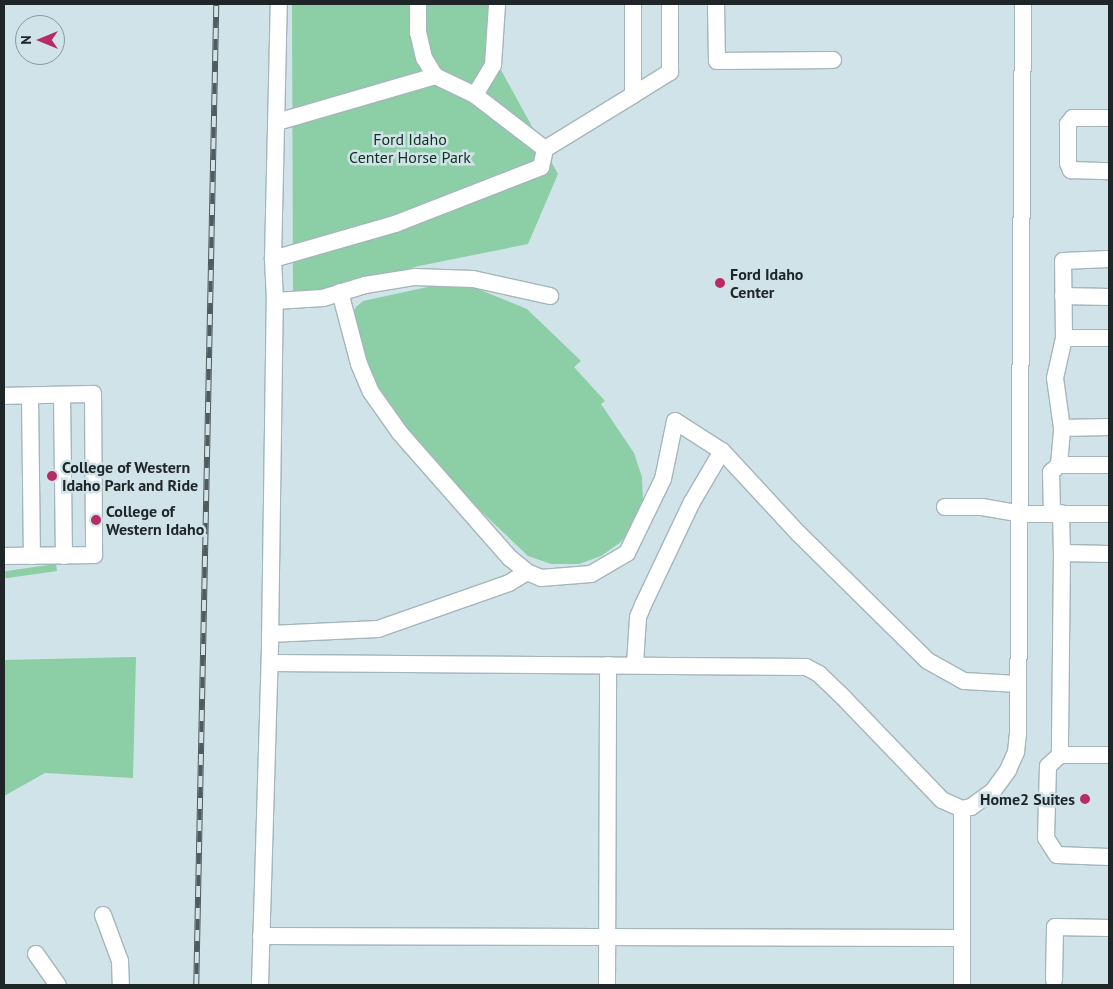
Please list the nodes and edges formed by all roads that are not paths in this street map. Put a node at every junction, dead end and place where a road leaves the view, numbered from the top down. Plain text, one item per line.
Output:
1 (279, 4) edge
2 (418, 4) edge
3 (497, 4) edge
4 (633, 4) edge
5 (670, 4) edge
6 (716, 4) edge
7 (1023, 4) edge
8 (833, 60) dead end
9 (435, 76) junction
10 (475, 94) junction
11 (633, 95) junction
12 (1109, 118) edge
13 (276, 122) junction
14 (545, 149) junction
15 (1109, 172) edge
16 (273, 259) junction
17 (1109, 259) edge
18 (340, 292) junction
19 (550, 296) dead end
20 (1063, 296) junction
21 (1109, 297) edge
22 (275, 301) junction
23 (1064, 338) junction
24 (1109, 338) edge
25 (62, 395) junction
26 (4, 396) edge
27 (30, 396) junction
28 (1109, 427) edge
29 (1062, 428) junction
30 (722, 452) junction
31 (1059, 465) junction
32 (1109, 465) edge
33 (945, 507) dead end
34 (1021, 514) junction
35 (1056, 514) junction
36 (1109, 514) edge
37 (1062, 553) junction
38 (1109, 554) edge
39 (4, 556) edge
40 (32, 556) junction
41 (64, 556) junction
42 (527, 572) junction
43 (270, 634) junction
44 (270, 663) junction
45 (635, 664) junction
46 (608, 665) junction
47 (1018, 684) junction
48 (1060, 755) junction
49 (1109, 755) edge
50 (962, 809) junction
51 (1109, 857) edge
52 (103, 915) dead end
53 (1109, 928) edge
54 (261, 936) junction
55 (607, 937) junction
56 (961, 938) junction
57 (36, 954) dead end
58 (1054, 980) dead end
59 (58, 985) edge
60 (122, 985) edge
61 (260, 985) edge
62 (607, 985) edge
63 (962, 985) edge

1 - 13 street
2 - 9 street
3 - 10 street
4 - 11 street
5 - 11 street
6 - 8 street
7 - 34 street
9 - 10 street
9 - 13 street
10 - 14 street
11 - 14 street
12 - 15 street
13 - 16 street
14 - 16 street
16 - 22 street
17 - 20 street
18 - 19 street
18 - 22 street
18 - 42 street
20 - 21 street
20 - 23 street
22 - 43 street
23 - 24 street
23 - 29 street
25 - 27 street
25 - 41 street
25 - 41 street
26 - 27 street
27 - 40 street
28 - 29 street
29 - 31 street
30 - 42 street
30 - 45 street
30 - 47 street
31 - 32 street
31 - 35 street
33 - 34 street
34 - 35 street
34 - 47 street
35 - 36 street
35 - 37 street
37 - 38 street
37 - 48 street
39 - 40 street
40 - 41 street
42 - 43 street
43 - 44 street
44 - 46 street
44 - 54 street
45 - 46 street
45 - 50 street
46 - 55 street
47 - 50 street
48 - 49 street
48 - 51 street
50 - 56 street
52 - 60 street
53 - 58 street
54 - 55 street
54 - 61 street
55 - 56 street
55 - 62 street
56 - 63 street
57 - 59 street

